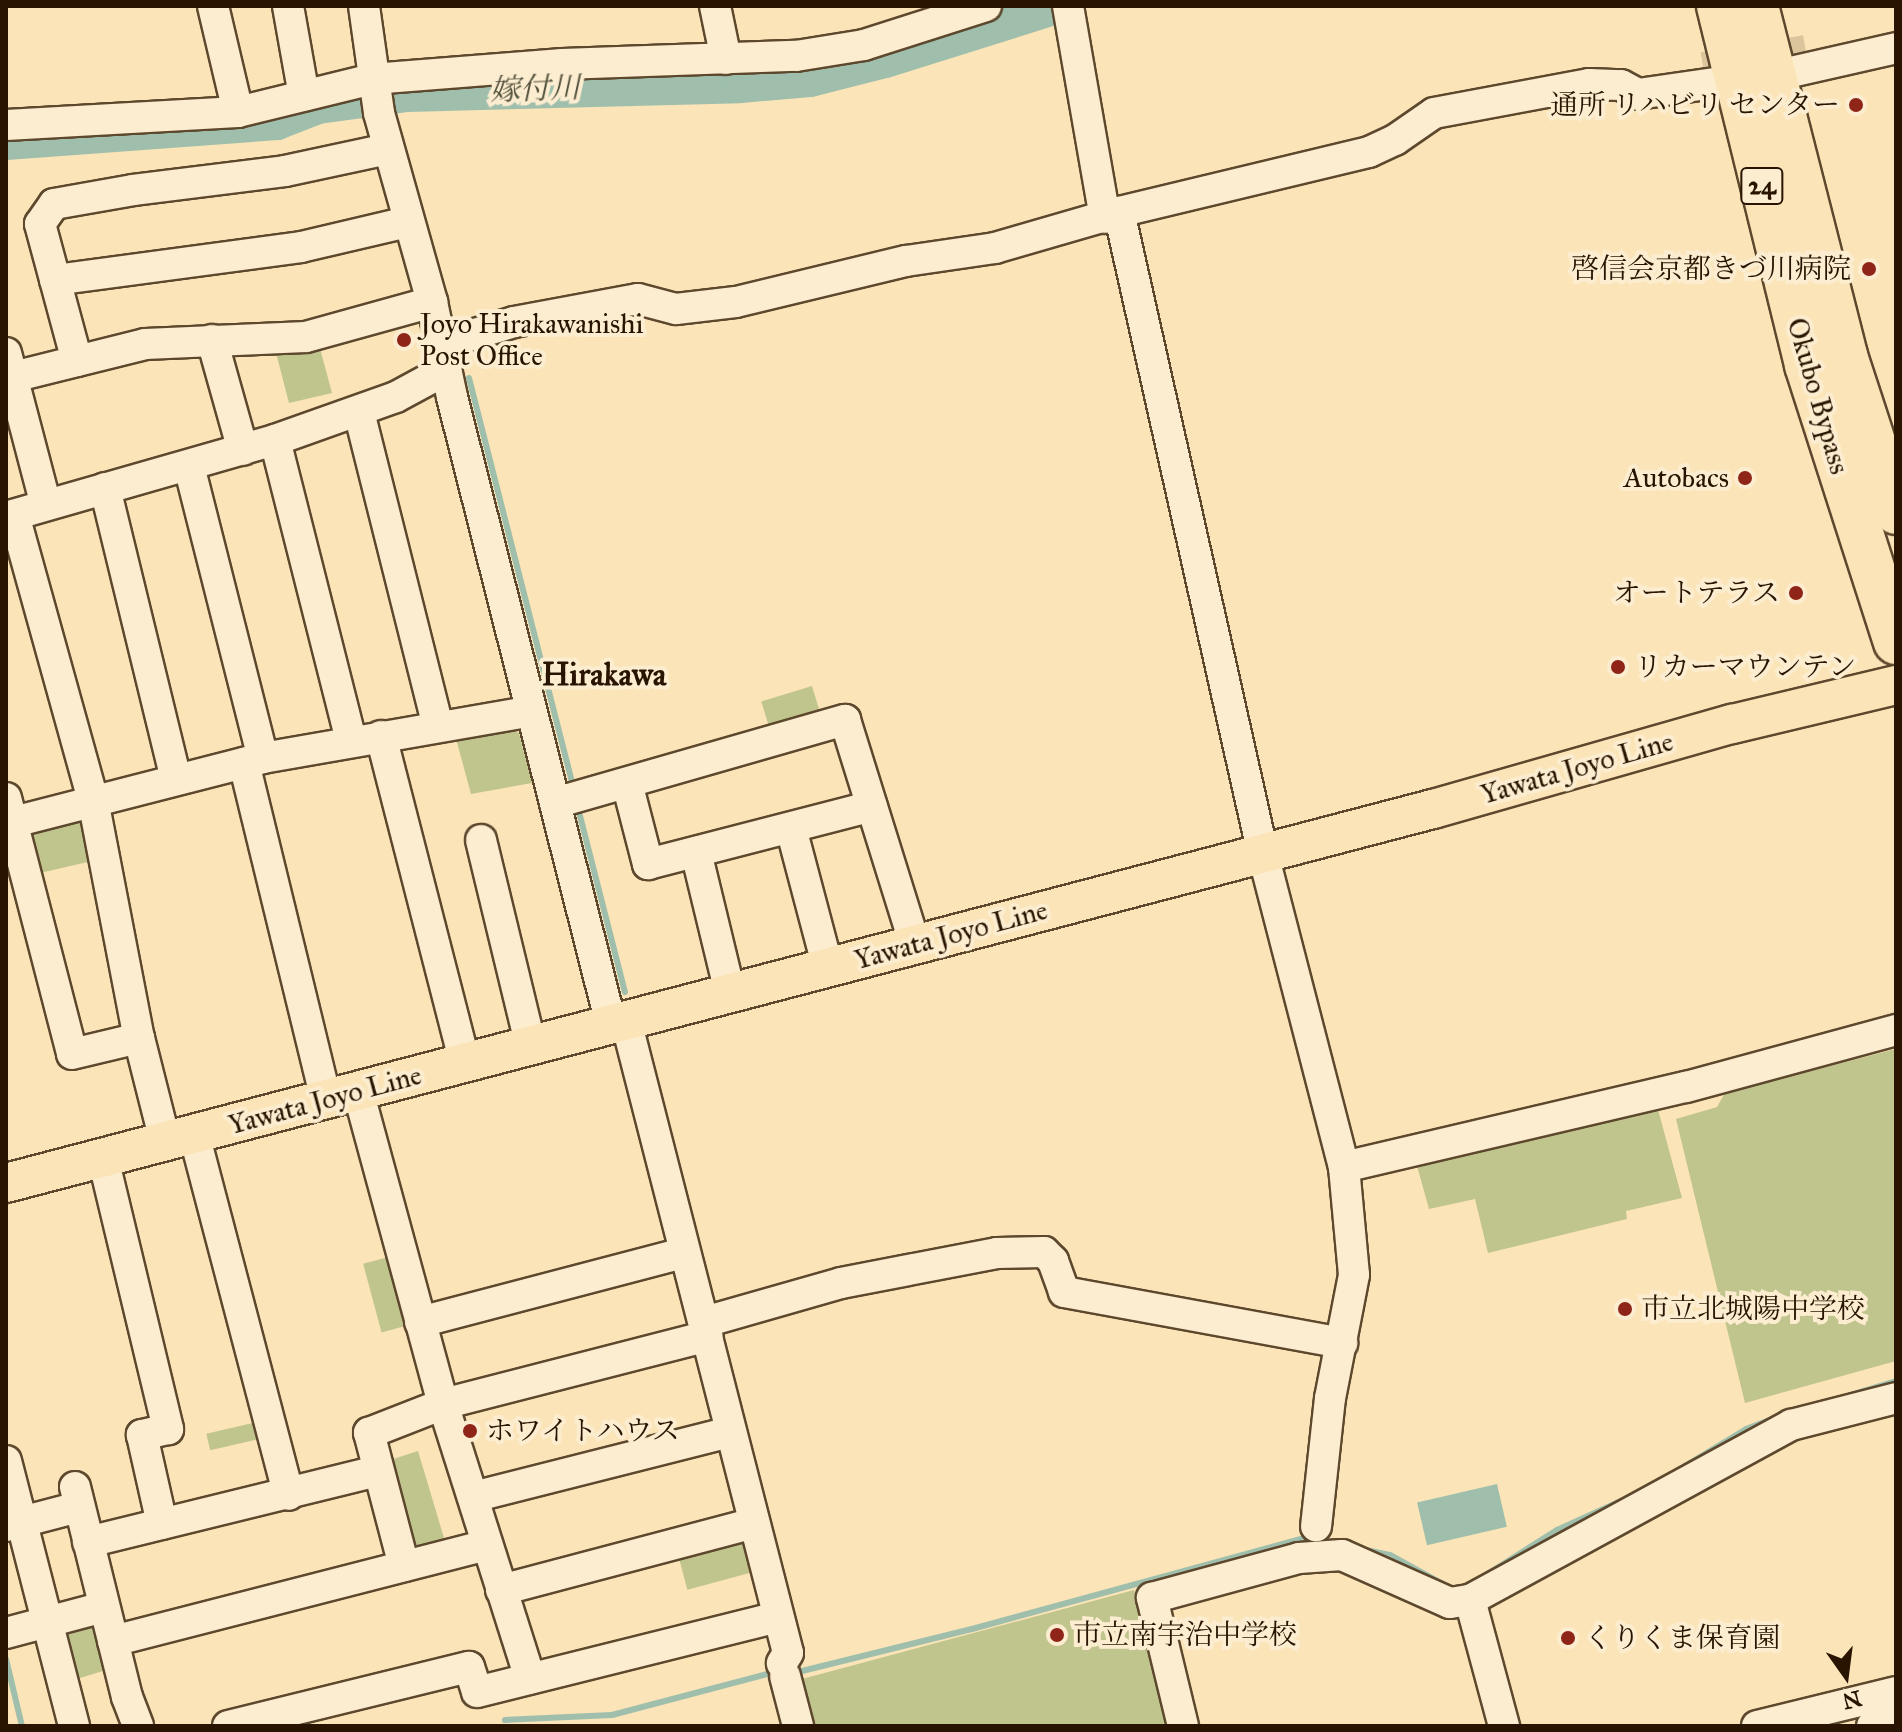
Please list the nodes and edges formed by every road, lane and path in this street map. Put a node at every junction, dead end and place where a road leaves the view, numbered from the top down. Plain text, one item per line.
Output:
1 (213, 6) edge
2 (288, 6) edge
3 (364, 6) edge
4 (715, 6) edge
5 (986, 6) edge
6 (1719, 6) edge
7 (1756, 6) edge
8 (1070, 15) edge
9 (1896, 48) edge
10 (726, 59) junction
11 (1754, 68) junction
12 (375, 93) junction
13 (304, 96) junction
14 (238, 112) junction
15 (6, 125) edge
16 (388, 149) junction
17 (1112, 215) junction
18 (408, 222) junction
19 (55, 280) junction
20 (432, 302) junction
21 (212, 340) junction
22 (444, 357) junction
23 (77, 361) junction
24 (10, 365) edge
25 (359, 412) junction
26 (275, 440) junction
27 (243, 450) junction
28 (189, 466) junction
29 (105, 488) junction
30 (46, 505) junction
31 (1896, 512) edge
32 (10, 516) edge
33 (1896, 642) edge
34 (1896, 685) edge
35 (531, 711) junction
36 (438, 726) junction
37 (381, 736) junction
38 (351, 741) junction
39 (254, 760) junction
40 (176, 779) junction
41 (627, 783) junction
42 (93, 800) junction
43 (555, 803) junction
44 (872, 806) junction
45 (8, 815) edge
46 (791, 828) junction
47 (481, 840) dead end
48 (696, 852) junction
49 (1263, 854) junction
50 (915, 945) junction
51 (828, 968) junction
52 (730, 993) junction
53 (618, 1023) junction
54 (1896, 1030) edge
55 (139, 1038) junction
56 (531, 1046) junction
57 (465, 1063) junction
58 (342, 1095) junction
59 (180, 1138) junction
60 (103, 1158) junction
61 (1344, 1167) junction
62 (6, 1183) edge
63 (683, 1253) junction
64 (420, 1322) junction
65 (708, 1328) junction
66 (1342, 1343) junction
67 (1896, 1398) edge
68 (443, 1404) junction
69 (729, 1432) junction
70 (6, 1461) edge
71 (376, 1471) junction
72 (289, 1495) junction
73 (473, 1497) junction
74 (754, 1523) junction
75 (13, 1524) edge
76 (162, 1524) junction
77 (1316, 1526) dead end
78 (88, 1542) junction
79 (487, 1545) junction
80 (404, 1566) junction
81 (501, 1590) junction
82 (1470, 1600) junction
83 (104, 1607) junction
84 (778, 1617) junction
85 (45, 1623) junction
86 (6, 1633) edge
87 (113, 1641) junction
88 (530, 1679) junction
89 (1896, 1692) edge
90 (1896, 1716) edge
91 (69, 1725) edge
92 (138, 1726) edge
93 (228, 1726) edge
94 (798, 1726) edge
95 (1183, 1726) edge
96 (1504, 1726) edge
97 (1757, 1726) edge
98 (1872, 1726) edge

1 - 14 street
2 - 13 street
3 - 12 street
4 - 10 street
5 - 10 street
6 - 11 highway, Okubo Bypass / 24
7 - 11 highway, Okubo Bypass / 24
8 - 17 street
9 - 11 street
9 - 11 street
10 - 12 street
11 - 17 street
11 - 31 highway, Okubo Bypass / 24
11 - 33 highway, Okubo Bypass / 24
12 - 13 street
12 - 16 street
13 - 14 street
14 - 15 street
16 - 18 street
16 - 19 street
17 - 22 street
17 - 49 street
18 - 19 street
18 - 20 street
19 - 23 street
20 - 21 street
20 - 22 street
21 - 23 street
21 - 27 street
22 - 25 street
22 - 35 street
23 - 24 street
24 - 30 street
25 - 26 street
25 - 36 street
26 - 27 street
26 - 38 street
27 - 28 street
28 - 29 street
28 - 39 street
29 - 30 street
29 - 40 street
30 - 32 street
32 - 42 street
34 - 49 main road, Yawata Joyo Line
35 - 36 street
35 - 43 street
36 - 37 street
37 - 38 street
37 - 57 street
38 - 39 street
39 - 40 street
39 - 58 street
40 - 42 street
41 - 43 street
41 - 44 street
41 - 48 street
42 - 45 street
42 - 55 street
43 - 53 street
44 - 46 street
44 - 50 street
45 - 55 street
46 - 48 street
46 - 51 street
47 - 56 street
48 - 52 street
49 - 50 main road, Yawata Joyo Line
49 - 61 street
50 - 51 main road, Yawata Joyo Line
51 - 52 main road, Yawata Joyo Line
52 - 53 main road, Yawata Joyo Line
53 - 56 main road, Yawata Joyo Line
53 - 63 street
54 - 61 street
55 - 59 street
56 - 57 main road, Yawata Joyo Line
57 - 58 main road, Yawata Joyo Line
58 - 59 main road, Yawata Joyo Line
58 - 64 street
59 - 60 main road, Yawata Joyo Line
59 - 72 street
60 - 62 main road, Yawata Joyo Line
60 - 76 street
61 - 66 street
63 - 64 street
63 - 65 street
64 - 68 street
65 - 66 street
65 - 68 street
65 - 69 street
66 - 77 street
67 - 82 street
68 - 71 street
68 - 73 street
69 - 73 street
69 - 74 street
70 - 75 street
71 - 72 street
71 - 80 street
72 - 76 street
73 - 79 street
74 - 81 street
74 - 84 street
75 - 78 street
75 - 85 street
76 - 78 street
78 - 83 street
79 - 80 street
79 - 81 street
80 - 87 street
81 - 88 street
82 - 95 street
82 - 96 street
83 - 85 street
83 - 87 street
84 - 88 street
84 - 94 street
85 - 86 street
85 - 91 street
87 - 92 street
88 - 93 street
89 - 97 street
90 - 98 street

